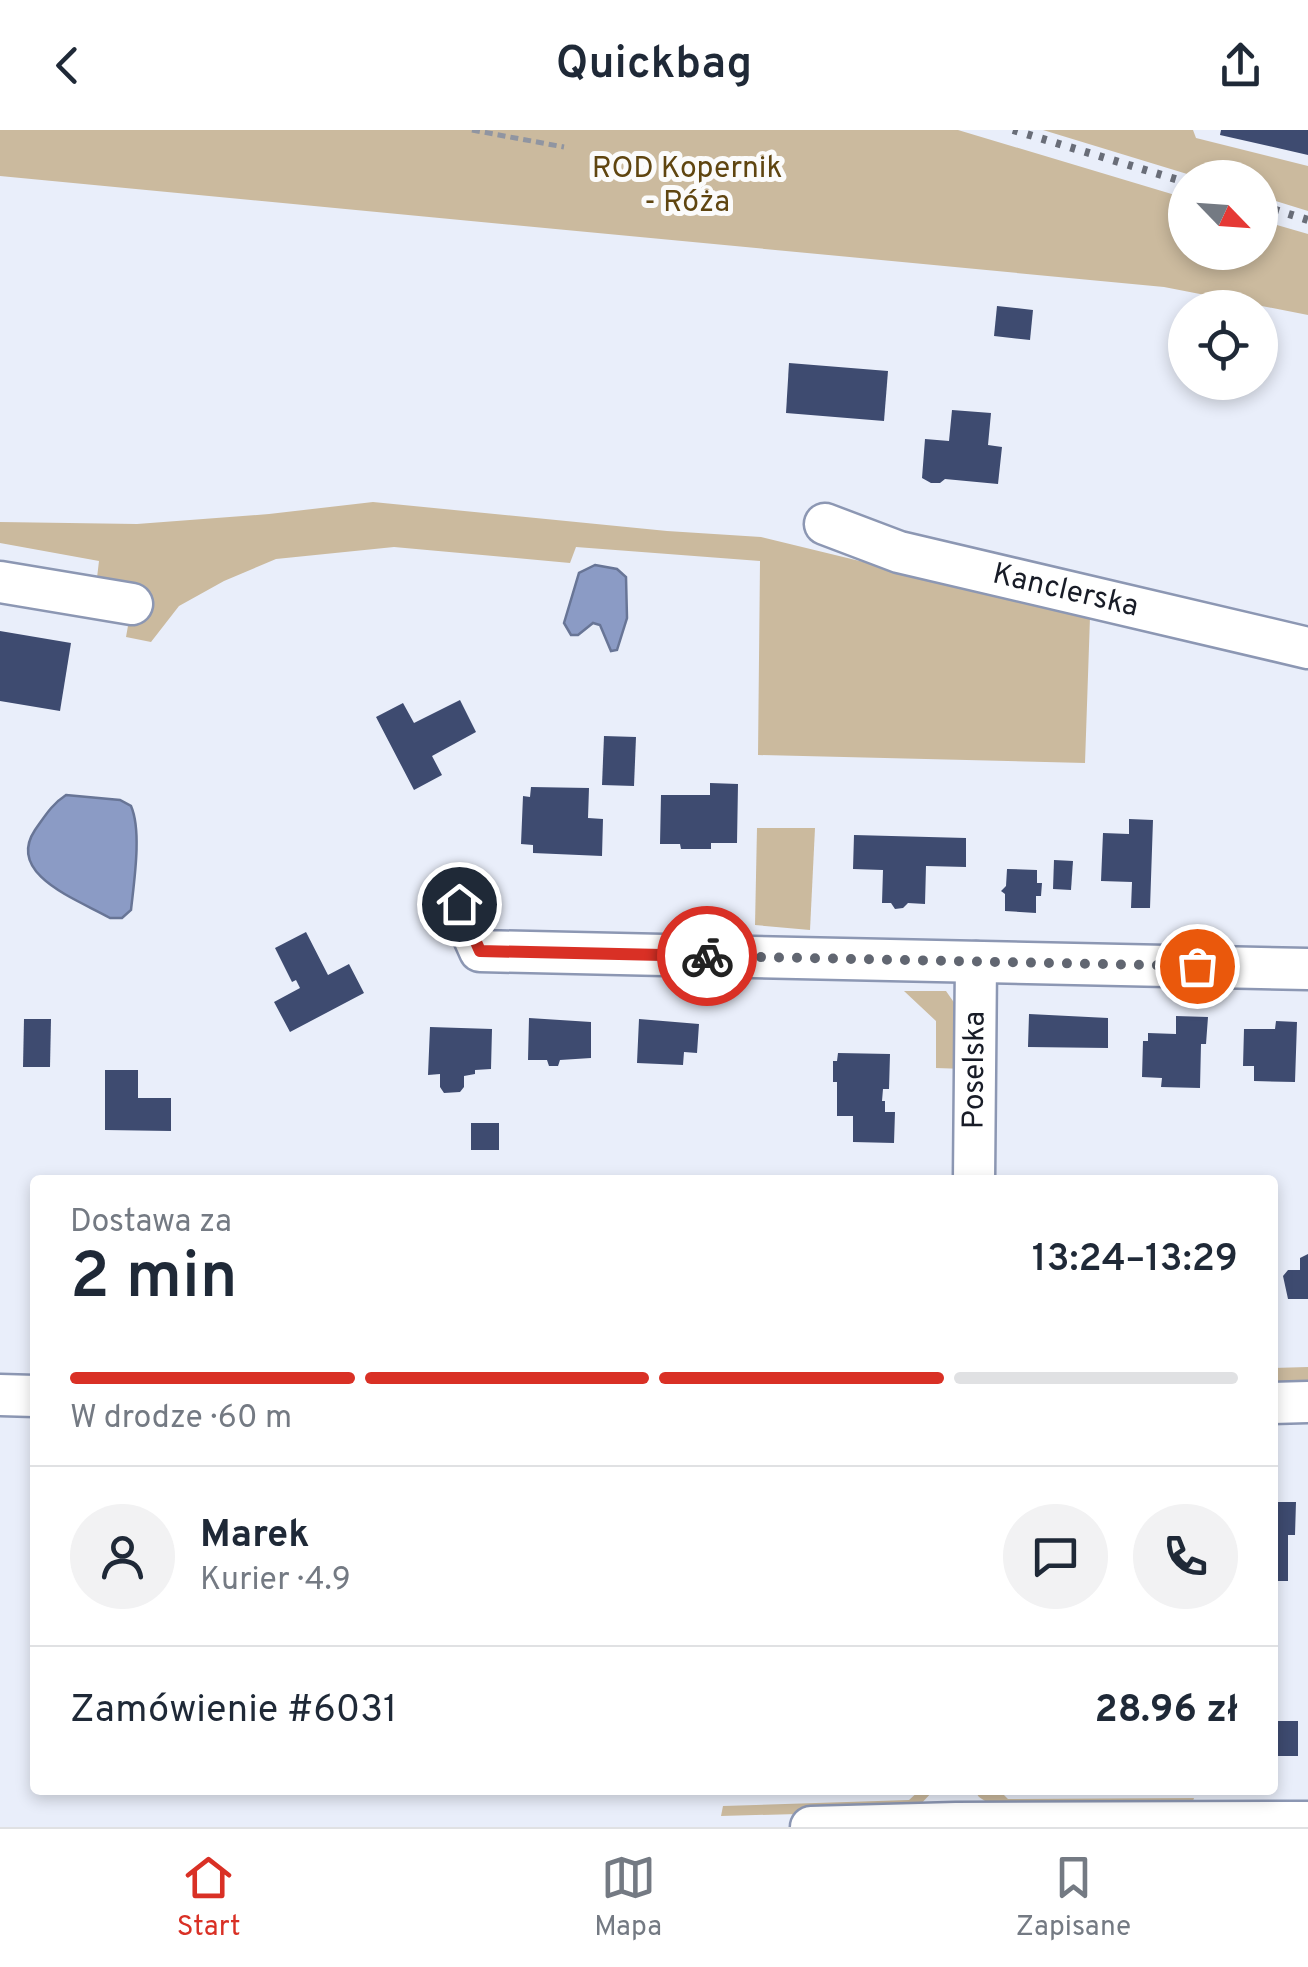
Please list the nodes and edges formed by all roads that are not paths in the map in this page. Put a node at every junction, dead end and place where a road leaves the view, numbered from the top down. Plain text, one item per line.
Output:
1 (826, 524) dead end
2 (0, 582) edge
3 (132, 604) dead end
4 (1308, 648) edge
5 (459, 904) dead end
6 (976, 962) junction
7 (1308, 969) edge
8 (974, 1175) edge
9 (0, 1395) edge
10 (30, 1396) edge
11 (1308, 1402) edge
12 (1278, 1403) edge
13 (956, 1813) edge
14 (1308, 1822) edge
15 (811, 1827) edge

1 - 4 street, Kanclerska
2 - 3 street
5 - 6 street
6 - 7 street
6 - 8 street, Poselska
9 - 10 street
11 - 12 street
13 - 14 street
13 - 15 street

